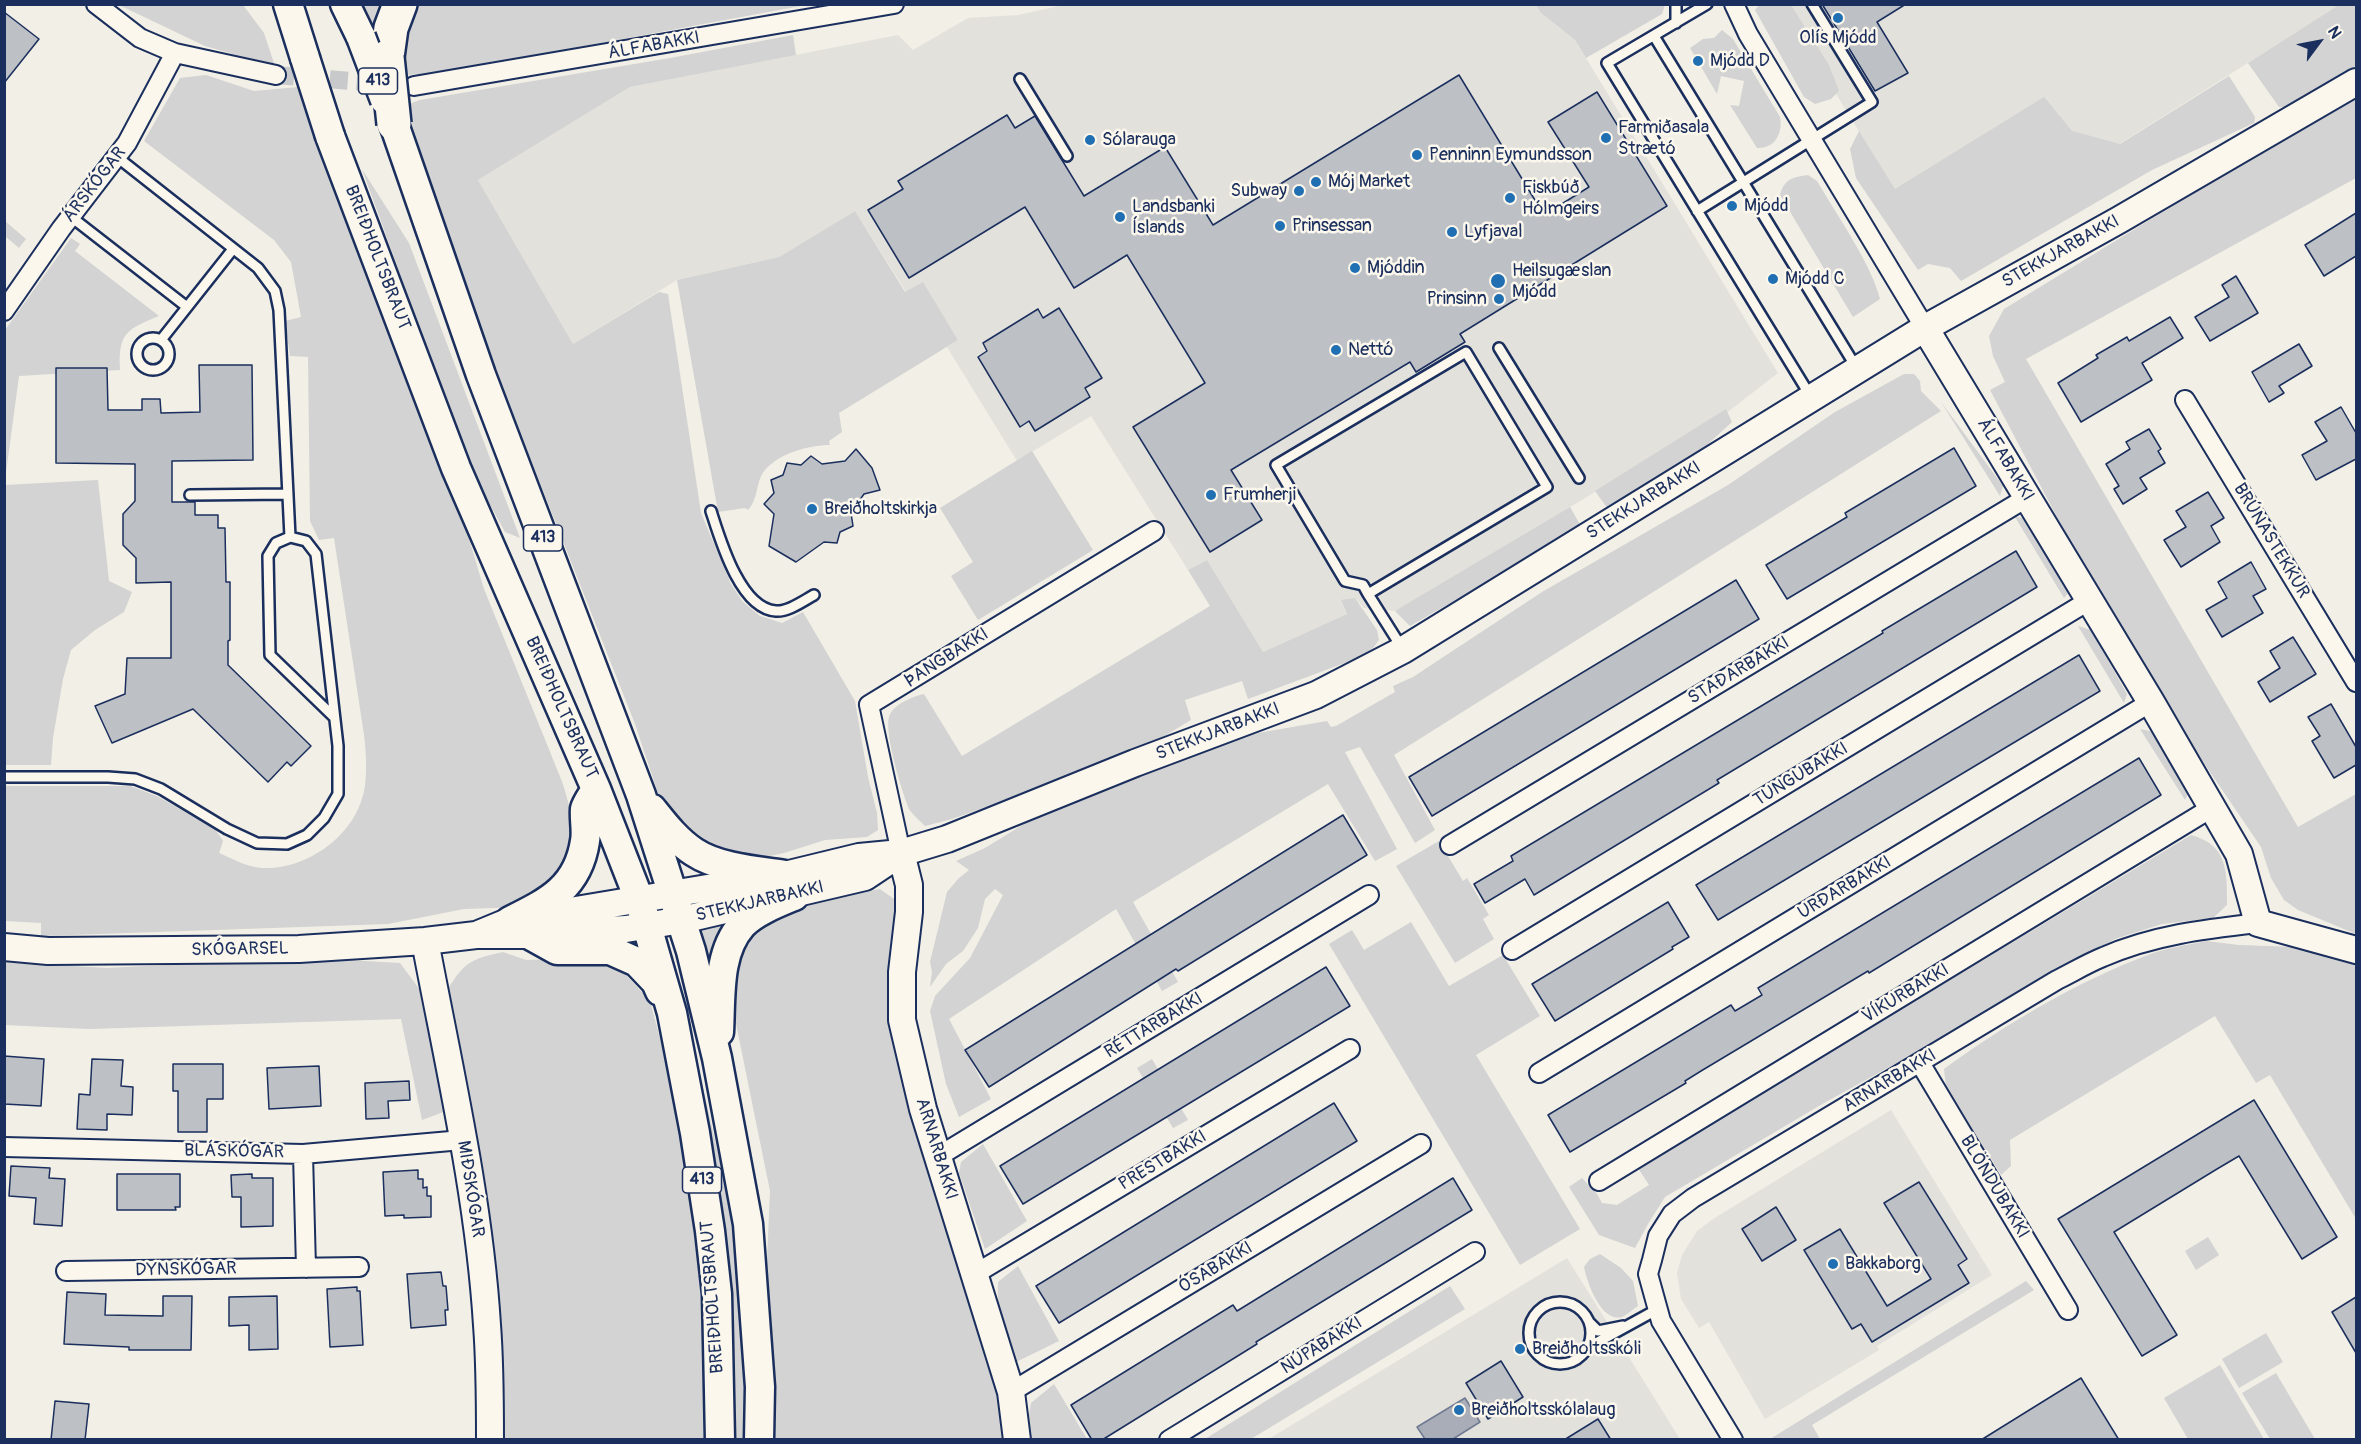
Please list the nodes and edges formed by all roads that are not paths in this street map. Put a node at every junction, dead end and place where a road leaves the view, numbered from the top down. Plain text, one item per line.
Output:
1 (96, 4) edge
2 (288, 4) edge
3 (345, 4) edge
4 (350, 4) edge
5 (400, 4) edge
6 (894, 4) edge
7 (1676, 4) edge
8 (1707, 4) edge
9 (1734, 4) edge
10 (1812, 4) edge
11 (1676, 23) junction
12 (1653, 36) junction
13 (361, 37) junction
14 (175, 53) junction
15 (276, 75) tunnel mouth
16 (1020, 79) dead end
17 (2356, 82) edge
18 (414, 86) dead end
19 (394, 124) junction
20 (1813, 140) junction
21 (1067, 156) dead end
22 (117, 157) junction
23 (1743, 183) junction
24 (1697, 211) junction
25 (70, 216) junction
26 (233, 249) junction
27 (188, 307) junction
28 (4, 311) edge
29 (1925, 328) junction
30 (161, 340) dead end
31 (1498, 348) dead end
32 (1857, 369) junction
33 (1811, 398) junction
34 (2186, 400) dead end
35 (1579, 478) dead end
36 (288, 494) junction
37 (189, 495) dead end
38 (2028, 497) junction
39 (711, 511) dead end
40 (1154, 531) dead end
41 (290, 537) junction
42 (1368, 594) junction
43 (814, 595) dead end
44 (2090, 600) junction
45 (1403, 650) junction
46 (2356, 682) edge
47 (2151, 702) junction
48 (334, 717) junction
49 (4, 777) edge
50 (596, 789) junction
51 (641, 795) junction
52 (2213, 807) junction
53 (1450, 845) dead end
54 (901, 853) junction
55 (790, 885) junction
56 (1369, 896) dead end
57 (639, 898) junction
58 (678, 906) junction
59 (2258, 923) junction
60 (647, 926) junction
61 (520, 928) junction
62 (425, 941) junction
63 (4, 947) edge
64 (1512, 950) dead end
65 (2356, 950) edge
66 (672, 1013) junction
67 (1350, 1049) dead end
68 (717, 1058) junction
69 (1920, 1063) junction
70 (1539, 1073) dead end
71 (462, 1140) junction
72 (1421, 1144) dead end
73 (4, 1147) edge
74 (303, 1154) junction
75 (939, 1156) junction
76 (1599, 1181) dead end
77 (1475, 1252) dead end
78 (359, 1267) dead end
79 (306, 1268) junction
80 (66, 1271) dead end
81 (975, 1274) junction
82 (1658, 1308) junction
83 (2068, 1310) dead end
84 (1590, 1323) junction
85 (1632, 1324) junction
86 (1587, 1348) junction
87 (1011, 1392) junction
88 (490, 1440) edge
89 (720, 1440) edge
90 (759, 1440) edge
91 (1017, 1440) edge
92 (1169, 1440) edge
93 (1733, 1440) edge

1 - 14 street
2 - 50 main road, BREIÐHOLTSBRAUT / 413, bridge
3 - 13 main road
4 - 13 main road, 413
5 - 19 highway, bridge
6 - 18 street, ÁLFABAKKI
7 - 11 lane
8 - 11 lane
9 - 20 street, ÁLFABAKKI
10 - 20 lane
11 - 12 lane
12 - 23 lane
12 - 24 lane
13 - 19 main road, 413, bridge
14 - 15 street
14 - 22 street, ÁRSKÓGAR
16 - 21 lane
17 - 29 street, STEKKJARBAKKI
19 - 51 main road, 413
20 - 23 lane
20 - 29 street, ÁLFABAKKI
22 - 25 street, ÁRSKÓGAR
22 - 26 lane
23 - 24 lane
23 - 32 lane
24 - 33 lane
25 - 27 lane
25 - 28 street, ÁRSKÓGAR
26 - 27 lane
26 - 36 lane
27 - 30 lane
29 - 32 street, STEKKJARBAKKI
29 - 38 street, ÁLFABAKKI
31 - 35 lane
32 - 33 street, STEKKJARBAKKI
33 - 45 street, STEKKJARBAKKI
34 - 46 street, BRÚNASTEKKUR
36 - 37 lane
36 - 41 lane
38 - 44 street, ÁLFABAKKI
38 - 53 street, STAÐARBAKKI
39 - 43 lane
40 - 54 street, ÞANGBAKKI
41 - 48 lane
41 - 48 lane
42 - 42 lane
42 - 45 lane
44 - 47 street, ÁLFABAKKI
44 - 64 street, TUNGUBAKKI
45 - 54 street, STEKKJARBAKKI
47 - 52 street, ÁLFABAKKI
47 - 70 street, URÐARBAKKI
48 - 49 lane
50 - 57 main road, BREIÐHOLTSBRAUT / 413
50 - 61 main road
51 - 55 main road
51 - 58 main road, 413
52 - 59 street, ÁLFABAKKI
52 - 76 street, VÍKURBAKKI
54 - 55 street, STEKKJARBAKKI
54 - 75 street, ARNARBAKKI
55 - 58 street, STEKKJARBAKKI
55 - 68 main road
56 - 75 street, RÉTTARBAKKI
57 - 58 street, SKÓGARSEL
57 - 60 main road, BREIÐHOLTSBRAUT / 413
57 - 61 street, SKÓGARSEL
58 - 60 street, STEKKJARBAKKI
58 - 68 main road, 413
59 - 65 street, ARNARBAKKI
59 - 69 street, ARNARBAKKI
60 - 61 street, SKÓGARSEL
60 - 66 main road, BREIÐHOLTSBRAUT / 413
61 - 62 street, SKÓGARSEL
61 - 66 main road
62 - 63 street, SKÓGARSEL
62 - 71 street, MIÐSKÓGAR
66 - 89 main road, BREIÐHOLTSBRAUT / 413
67 - 81 street, PRESTBAKKI
68 - 90 main road, 413
69 - 82 street, ARNARBAKKI
69 - 83 street, BLÖNDUBAKKI
71 - 74 street, BLÁSKÓGAR
71 - 88 street, MIÐSKÓGAR
72 - 87 street, ÓSABAKKI
73 - 74 street, BLÁSKÓGAR
74 - 79 street
75 - 81 street, ARNARBAKKI
77 - 92 street, NÚPABAKKI
78 - 79 street, DYNSKÓGAR
79 - 80 street, DYNSKÓGAR
81 - 87 street, ARNARBAKKI
82 - 85 lane
82 - 93 street, ARNARBAKKI
84 - 85 lane
84 - 86 lane
84 - 86 lane
85 - 86 lane
87 - 91 street, ARNARBAKKI

